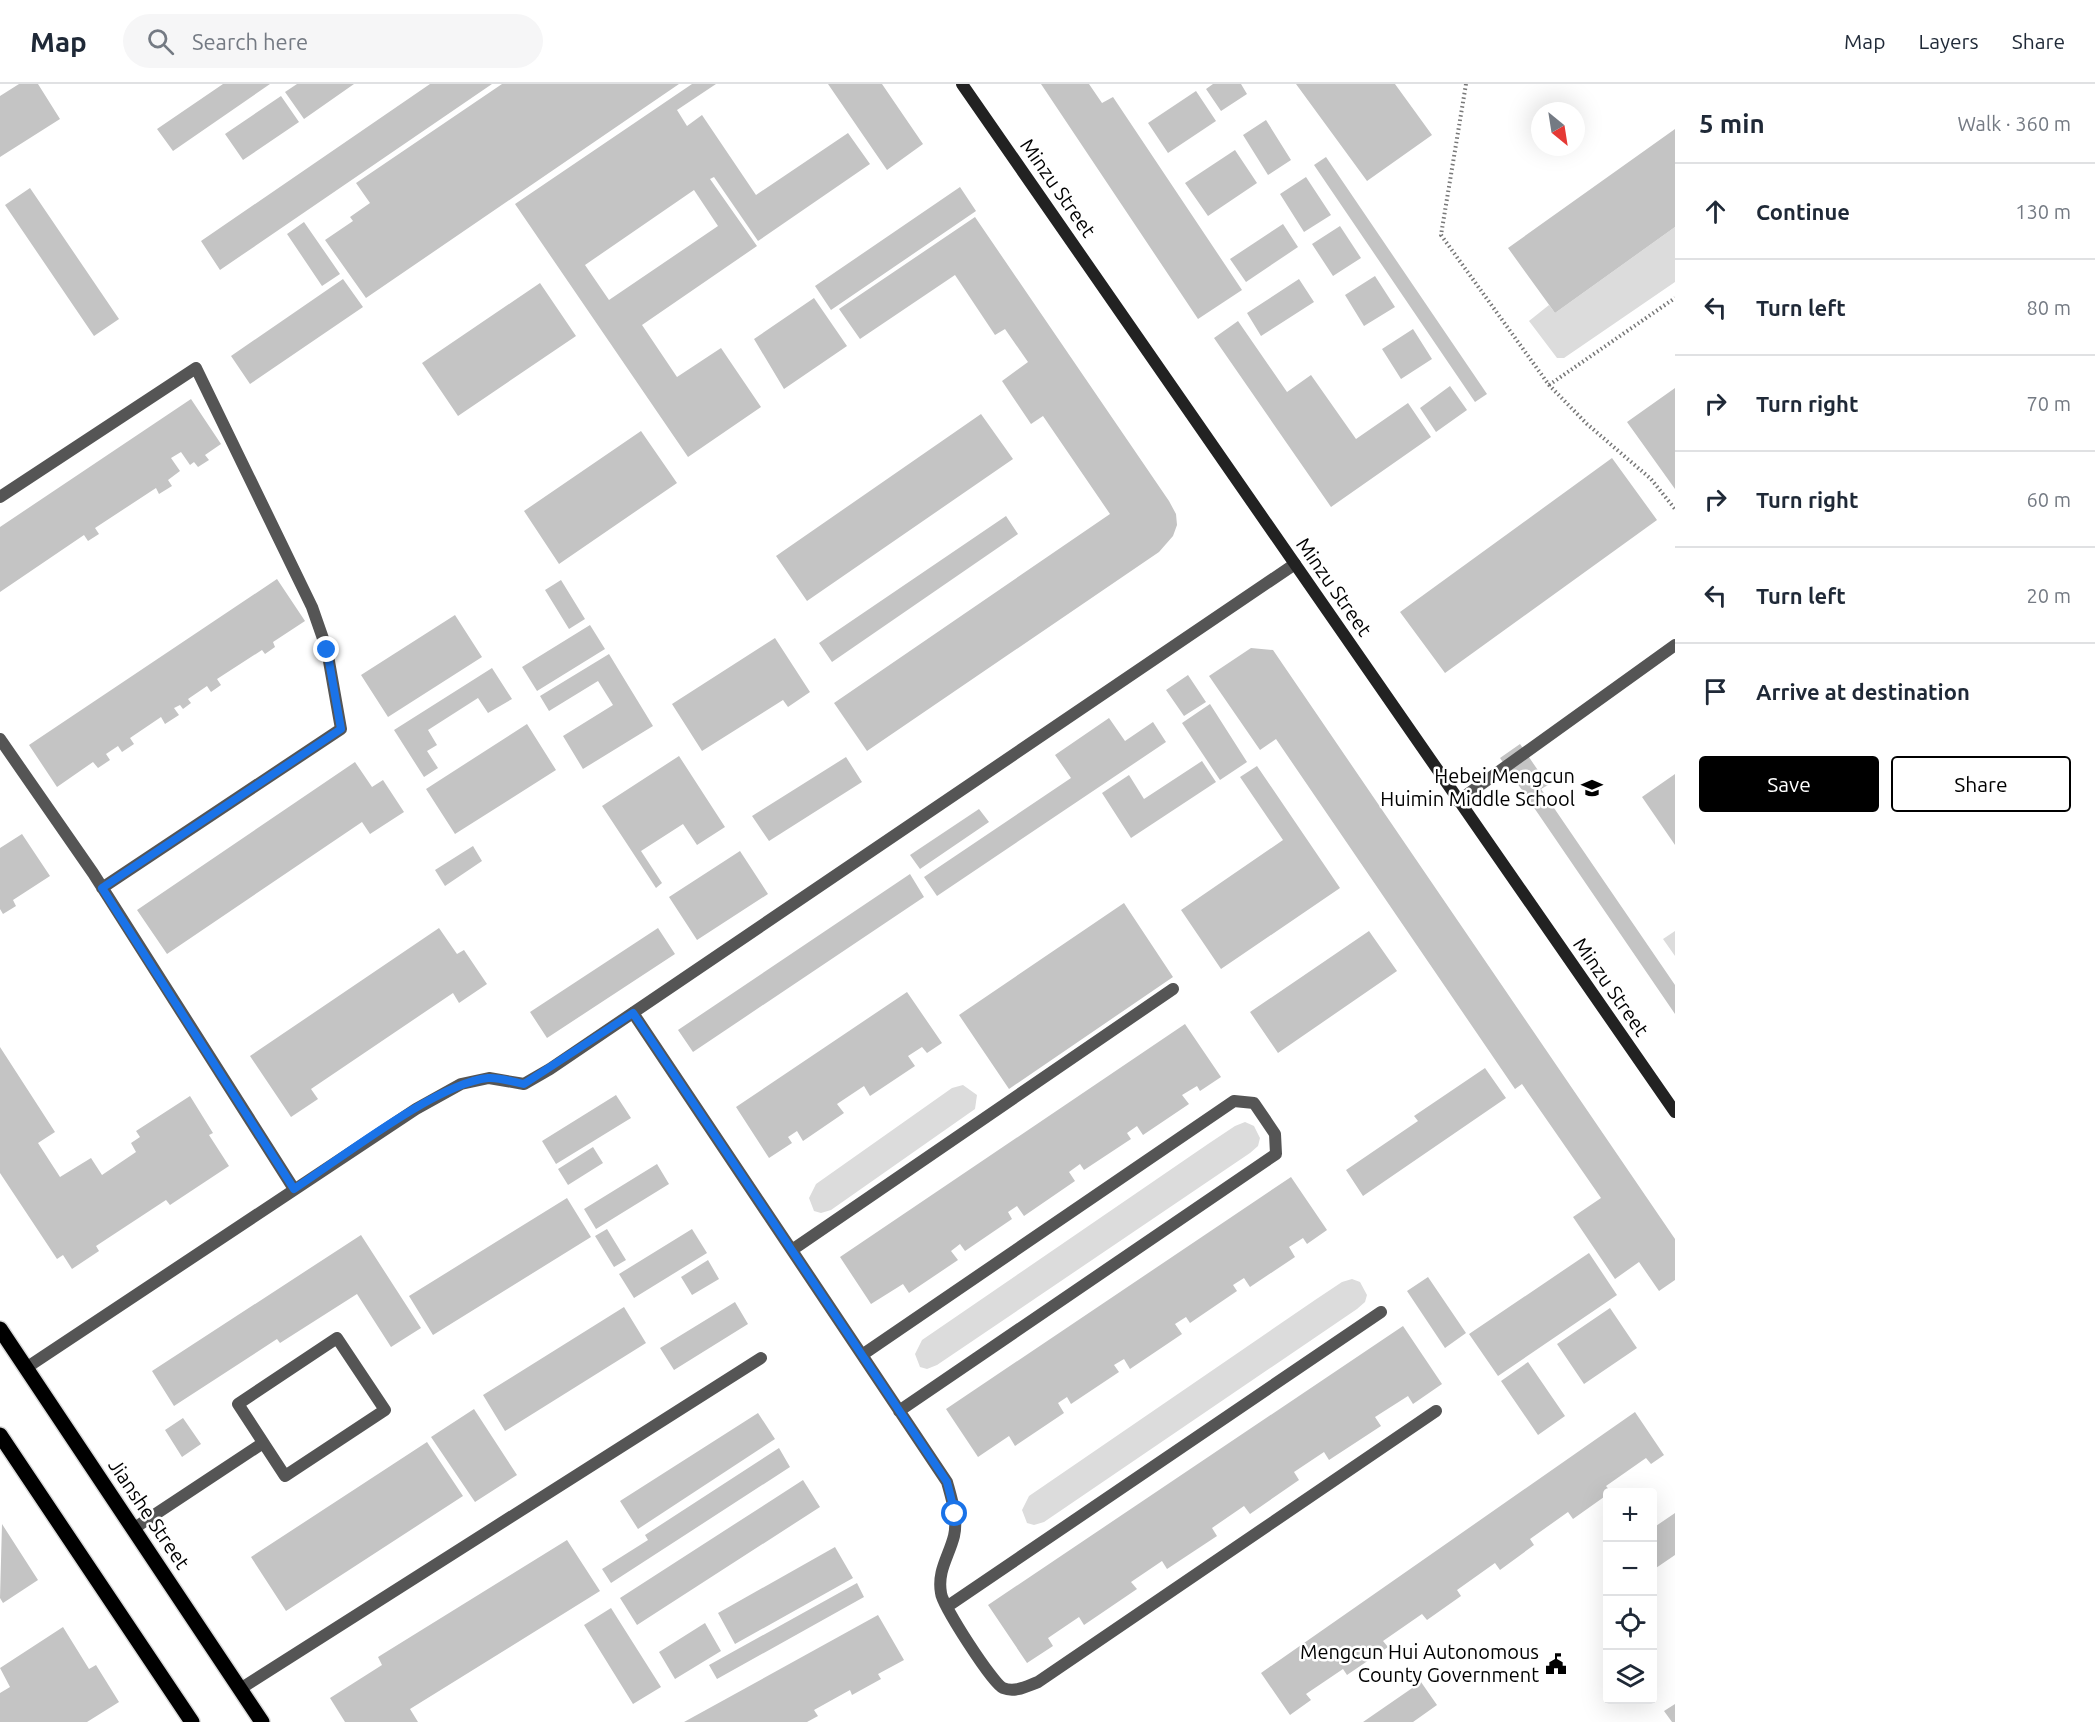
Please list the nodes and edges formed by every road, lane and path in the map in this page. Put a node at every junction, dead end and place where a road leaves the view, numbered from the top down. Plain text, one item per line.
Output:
1 (962, 84) edge
2 (1466, 84) edge
3 (1675, 298) edge
4 (1549, 386) junction
5 (0, 497) edge
6 (1675, 509) edge
7 (1295, 564) junction
8 (1675, 645) edge
9 (0, 739) edge
10 (1458, 801) junction
11 (102, 888) junction
12 (1173, 989) dead end
13 (633, 1013) junction
14 (1675, 1112) edge
15 (294, 1189) junction
16 (792, 1250) junction
17 (1381, 1312) dead end
18 (0, 1329) edge
19 (862, 1355) junction
20 (761, 1358) dead end
21 (26, 1368) junction
22 (1436, 1410) dead end
23 (899, 1411) junction
24 (0, 1435) edge
25 (263, 1443) junction
26 (134, 1529) junction
27 (948, 1606) junction
28 (240, 1689) junction
29 (192, 1722) edge
30 (262, 1722) edge

1 - 7 main road, Minzu Street
2 - 4 path
3 - 4 path
4 - 6 path
5 - 11 street
7 - 10 main road, Minzu Street
7 - 13 street
8 - 10 street
9 - 11 street
10 - 14 main road, Minzu Street
11 - 15 street
12 - 16 street
13 - 15 street
13 - 16 street
15 - 21 street
16 - 19 street
17 - 27 street
18 - 21 main road, Jianshe Street
19 - 23 street
19 - 23 street
20 - 28 street
21 - 26 main road, Jianshe Street
22 - 27 street
23 - 27 street
24 - 29 main road
25 - 25 street
25 - 26 street
26 - 28 main road, Jianshe Street
28 - 30 main road, Jianshe Street

